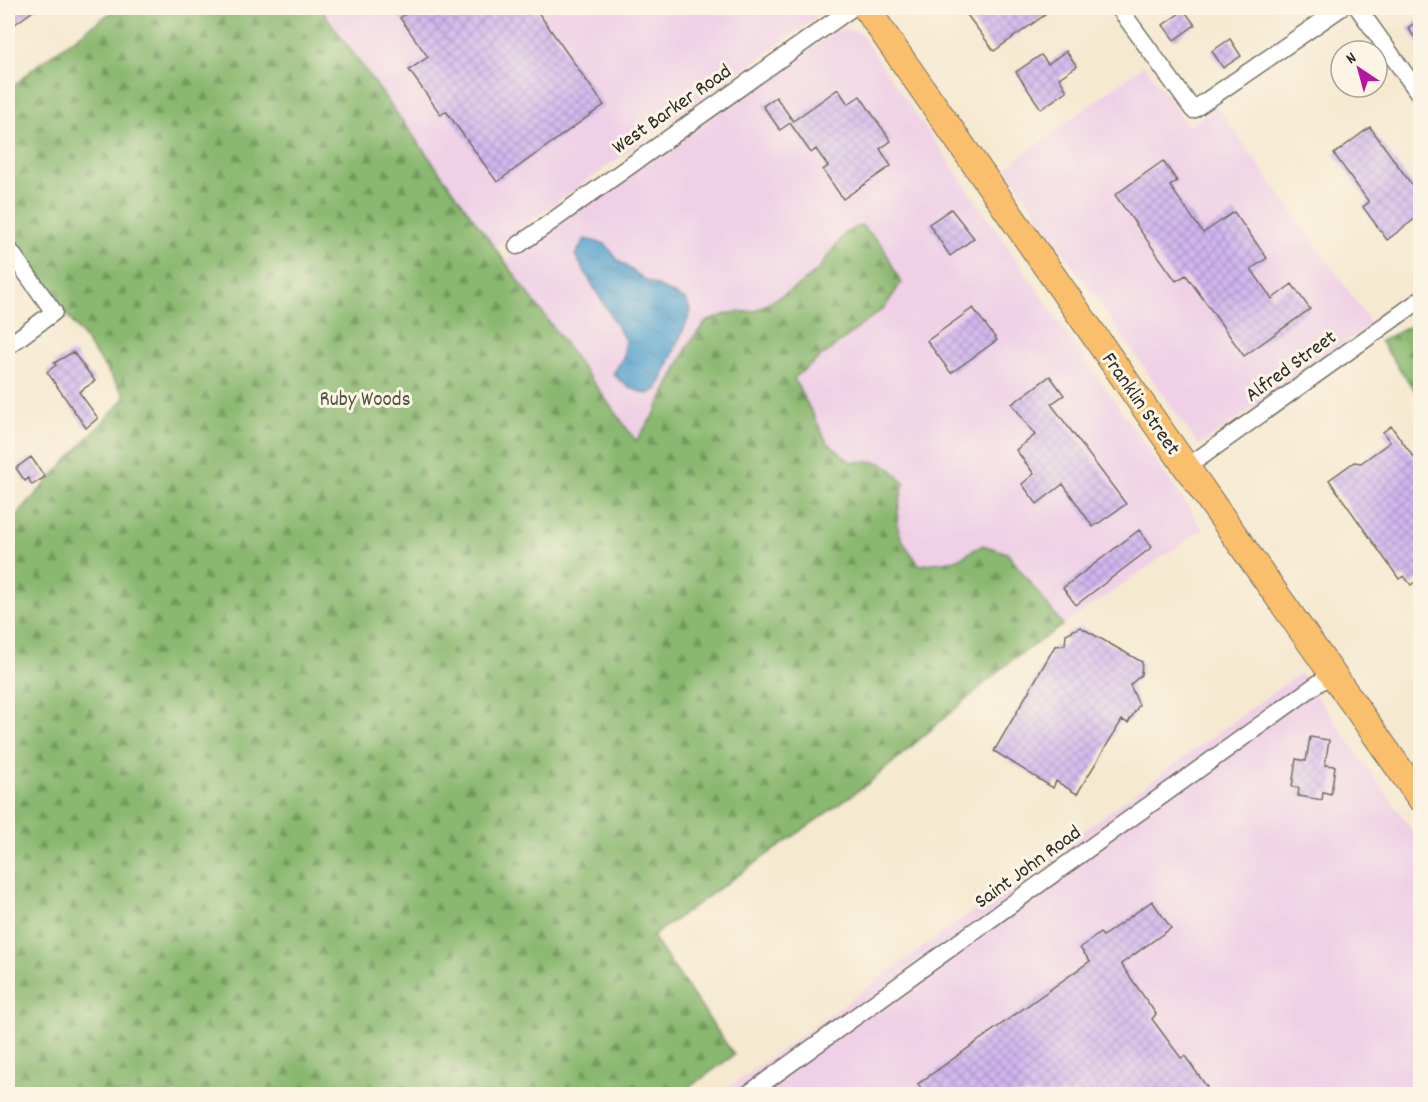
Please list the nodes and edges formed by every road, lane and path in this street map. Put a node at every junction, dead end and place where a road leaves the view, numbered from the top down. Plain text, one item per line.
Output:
1 (852, 8) edge
2 (866, 8) edge
3 (1119, 8) edge
4 (1341, 8) edge
5 (1358, 8) edge
6 (1420, 95) edge
7 (517, 246) dead end
8 (8, 248) edge
9 (1420, 300) edge
10 (8, 346) edge
11 (1187, 467) junction
12 (1331, 674) junction
13 (1420, 798) edge
14 (748, 1095) edge

1 - 7 street, West Barker Road
2 - 11 main road, Franklin Street
3 - 4 street
5 - 6 street
8 - 10 street
9 - 11 street, Alfred Street
11 - 12 main road, Franklin Street
12 - 13 main road, Franklin Street
12 - 14 street, Saint John Road

